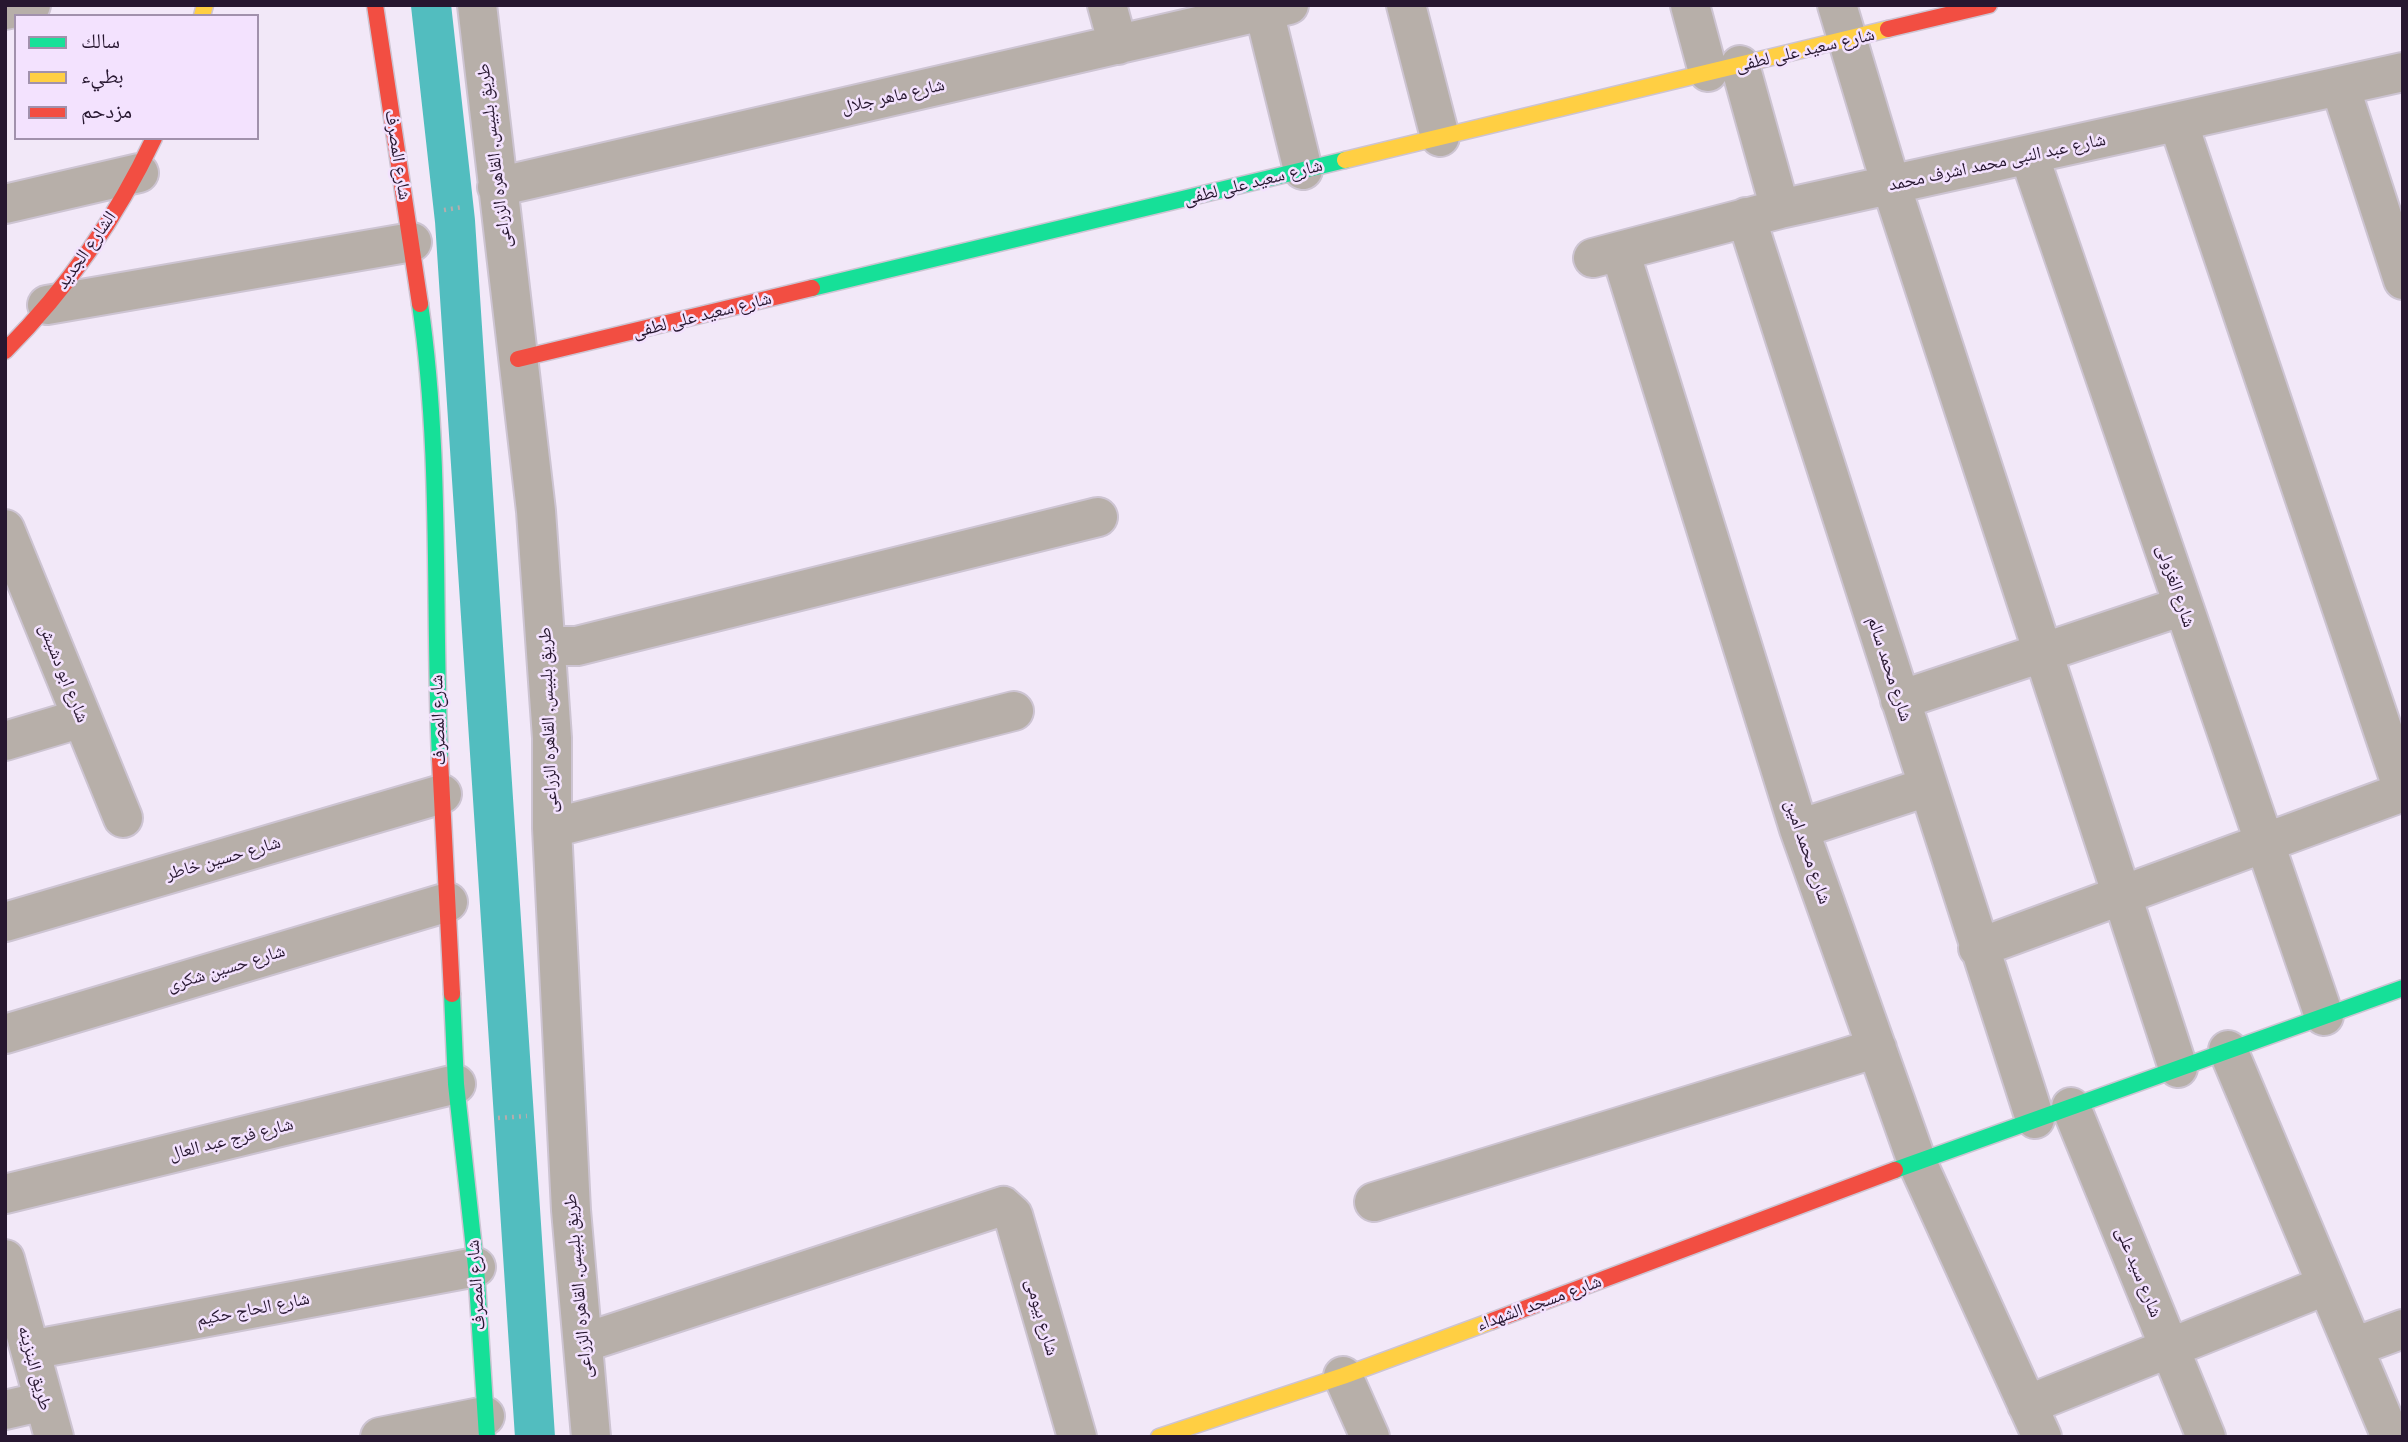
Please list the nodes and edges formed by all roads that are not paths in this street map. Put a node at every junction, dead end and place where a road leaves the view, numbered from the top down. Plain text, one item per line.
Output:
1 (31, 5) edge
2 (375, 5) edge
3 (477, 5) edge
4 (1107, 5) edge
5 (1406, 5) edge
6 (1690, 5) edge
7 (1989, 5) edge
8 (1277, 8) edge
9 (5, 10) edge
10 (1842, 22) edge
11 (1118, 45) junction
12 (1724, 69) junction
13 (2403, 72) edge
14 (2340, 86) junction
15 (2178, 122) junction
16 (1440, 137) junction
17 (153, 140) edge
18 (2029, 155) junction
19 (1303, 170) junction
20 (139, 173) junction
21 (1891, 185) junction
22 (485, 196) junction
23 (5, 204) edge
24 (1763, 213) junction
25 (412, 242) junction
26 (1606, 254) joint
27 (2403, 279) edge
28 (47, 305) junction
29 (5, 351) edge
30 (518, 359) junction
31 (1098, 517) dead end
32 (5, 529) edge
33 (2183, 606) junction
34 (547, 646) junction
35 (2043, 653) junction
36 (1900, 700) junction
37 (1014, 711) dead end
38 (82, 718) junction
39 (5, 741) edge
40 (1927, 787) junction
41 (2403, 791) edge
42 (442, 794) junction
43 (123, 818) dead end
44 (552, 828) junction
45 (1799, 829) junction
46 (2263, 843) junction
47 (2120, 896) junction
48 (447, 902) junction
49 (5, 922) edge
50 (1978, 948) junction
51 (2403, 988) edge
52 (2324, 1016) junction
53 (5, 1034) edge
54 (1877, 1048) junction
55 (2228, 1050) junction
56 (2178, 1068) junction
57 (456, 1084) junction
58 (2071, 1107) junction
59 (2035, 1119) junction
60 (1917, 1162) junction
61 (5, 1194) edge
62 (1374, 1202) dead end
63 (5, 1259) edge
64 (476, 1267) junction
65 (2327, 1284) junction
66 (2403, 1329) edge
67 (583, 1343) junction
68 (2169, 1347) junction
69 (2354, 1347) junction
70 (30, 1350) junction
71 (1343, 1376) junction
72 (5, 1410) edge
73 (49, 1419) edge
74 (2034, 1421) edge
75 (486, 1426) edge
76 (1232, 1426) edge
77 (380, 1437) edge
78 (591, 1437) edge
79 (1077, 1437) edge
80 (1159, 1437) edge
81 (1370, 1437) edge
82 (2206, 1437) edge
83 (2392, 1437) edge

1 - 9 street
2 - 25 street, شارع المصرف
3 - 22 street, طريق بلبيس, القاهره الزراعى
4 - 11 street
5 - 16 street
6 - 12 street, شارع محمد سالم
7 - 10 street, شارع سعيد على لطفى
8 - 11 street, شارع ماهر جلال
8 - 19 street
10 - 12 street, شارع سعيد على لطفى
10 - 21 street
11 - 22 street, شارع ماهر جلال
12 - 16 street, شارع سعيد على لطفى
12 - 24 street, شارع محمد سالم
13 - 14 street, شارع عبد النبى محمد اشرف محمد
14 - 15 street, شارع عبد النبى محمد اشرف محمد
14 - 27 street
15 - 18 street, شارع عبد النبى محمد اشرف محمد
15 - 41 street
16 - 19 street, شارع سعيد على لطفى
17 - 20 street, الشارع الجديد
18 - 21 street, شارع عبد النبى محمد اشرف محمد
18 - 33 street, شارع الغزولى
19 - 30 street, شارع سعيد على لطفى
20 - 23 street
20 - 28 street, الشارع الجديد
21 - 24 street, شارع عبد النبى محمد اشرف محمد
21 - 35 street
22 - 30 street, طريق بلبيس, القاهره الزراعى
24 - 26 street, شارع عبد النبى محمد اشرف محمد
24 - 36 street, شارع محمد سالم
25 - 28 street
25 - 42 street, شارع المصرف
26 - 45 street, شارع محمد امين
28 - 29 street, الشارع الجديد
30 - 34 street, طريق بلبيس, القاهره الزراعى
31 - 34 street
32 - 38 street, شارع ابو دشيش
33 - 35 street
33 - 46 street, شارع الغزولى
34 - 44 street, طريق بلبيس, القاهره الزراعى
35 - 36 street
35 - 47 street
36 - 40 street, شارع محمد سالم
37 - 44 street
38 - 39 street
38 - 43 street, شارع ابو دشيش
40 - 45 street
40 - 50 street, شارع محمد سالم
41 - 46 street
42 - 48 street, شارع المصرف
42 - 49 street, شارع حسين خاطر
44 - 67 street, طريق بلبيس, القاهره الزراعى
45 - 54 street, شارع محمد امين
46 - 47 street
46 - 52 street, شارع الغزولى
47 - 50 street
47 - 56 street
48 - 53 street, شارع حسين شكرى
48 - 57 street, شارع المصرف
50 - 59 street, شارع محمد سالم
51 - 52 street, شارع مسجد الشهداء
52 - 55 street, شارع مسجد الشهداء
54 - 60 street, شارع محمد امين
54 - 62 street
55 - 56 street, شارع مسجد الشهداء
55 - 65 street
56 - 58 street, شارع مسجد الشهداء
57 - 61 street, شارع فرج عبد العال
57 - 64 street, شارع المصرف
58 - 59 street, شارع مسجد الشهداء
58 - 68 street, شارع سيد على
59 - 60 street, شارع مسجد الشهداء
60 - 71 street, شارع مسجد الشهداء
60 - 74 street, شارع محمد امين
63 - 70 street, طريق البنزينه
64 - 70 street, شارع الحاج حكيم
64 - 75 street, شارع المصرف
65 - 68 street
65 - 69 street
66 - 69 street
67 - 78 street, طريق بلبيس, القاهره الزراعى
67 - 79 street, شارع بيومى
68 - 74 street
68 - 82 street, شارع سيد على
69 - 83 street
70 - 73 street, طريق البنزينه
71 - 76 street, شارع مسجد الشهداء
71 - 81 street
72 - 73 street
75 - 77 street
76 - 80 street, شارع مسجد الشهداء

